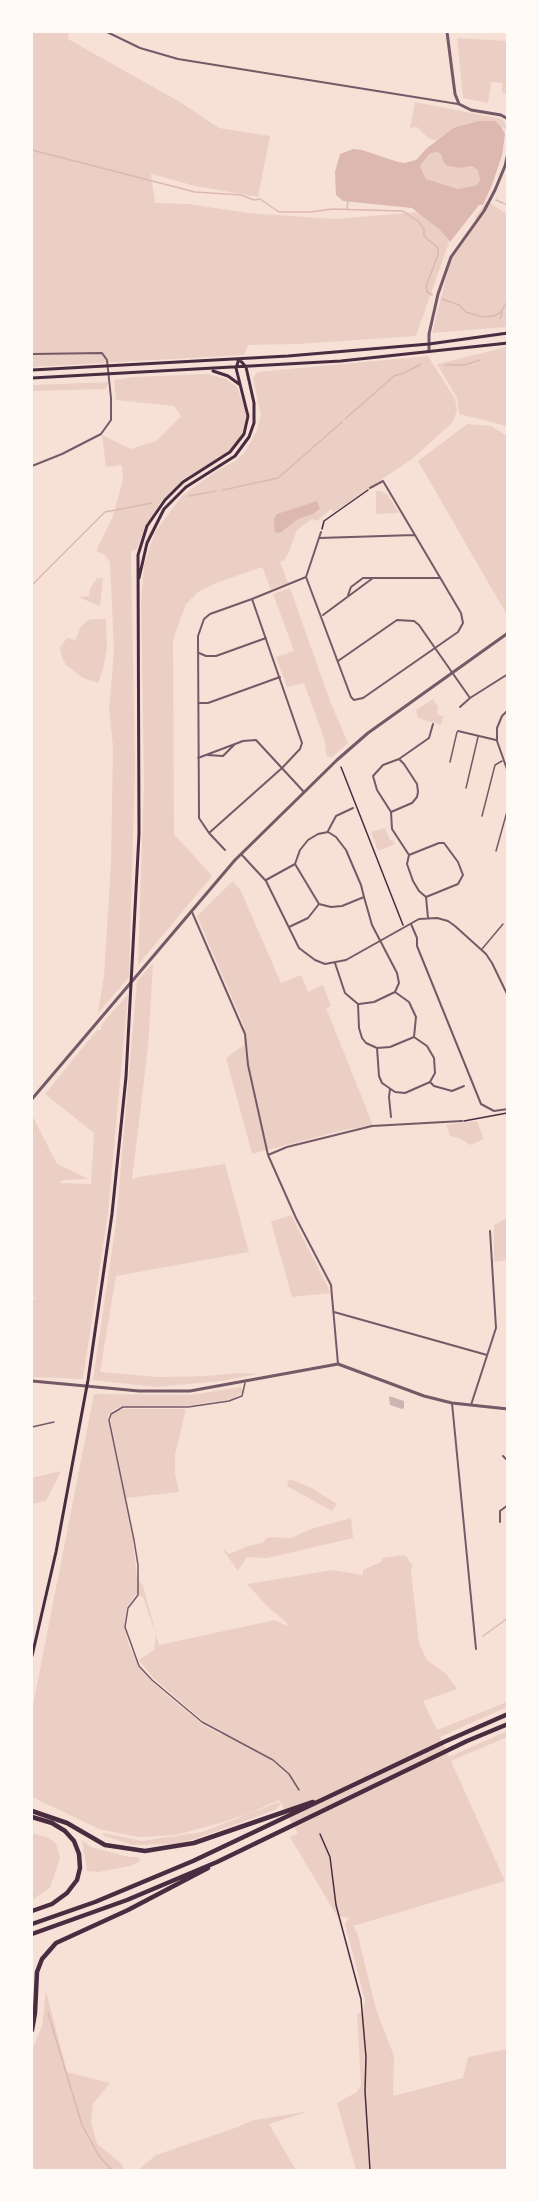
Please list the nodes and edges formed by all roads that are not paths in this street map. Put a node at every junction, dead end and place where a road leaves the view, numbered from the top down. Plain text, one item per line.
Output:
1 (107, 32) edge
2 (447, 32) edge
3 (459, 104) junction
4 (507, 119) edge
5 (507, 153) edge
6 (507, 333) edge
7 (507, 343) edge
8 (429, 344) junction
9 (429, 353) junction
10 (32, 354) edge
11 (239, 359) junction
12 (246, 367) junction
13 (236, 368) junction
14 (208, 369) junction
15 (32, 370) edge
16 (32, 378) edge
17 (240, 385) junction
18 (32, 465) edge
19 (370, 488) road end
20 (321, 532) road end
21 (415, 535) junction
22 (319, 538) junction
23 (306, 577) junction
24 (373, 578) junction
25 (440, 578) junction
26 (137, 589) junction
27 (348, 596) junction
28 (252, 599) junction
29 (321, 616) junction
30 (507, 633) edge
31 (266, 638) junction
32 (435, 648) junction
33 (199, 653) junction
34 (338, 661) junction
35 (452, 672) junction
36 (507, 674) edge
37 (280, 676) junction
38 (470, 698) junction
39 (198, 703) junction
40 (460, 706) dead end
41 (507, 710) edge
42 (433, 723) dead end
43 (458, 731) joint
44 (479, 736) junction
45 (497, 741) junction
46 (235, 743) junction
47 (204, 755) junction
48 (198, 758) junction
49 (399, 759) junction
50 (503, 761) junction
51 (450, 762) dead end
52 (282, 768) junction
53 (507, 772) edge
54 (466, 788) dead end
55 (304, 792) junction
56 (353, 808) dead end
57 (507, 808) edge
58 (391, 812) junction
59 (482, 816) dead end
60 (328, 832) junction
61 (209, 833) junction
62 (225, 850) dead end
63 (496, 851) dead end
64 (241, 854) junction
65 (409, 855) junction
66 (295, 864) junction
67 (266, 881) junction
68 (364, 897) junction
69 (426, 897) junction
70 (319, 904) junction
71 (192, 911) junction
72 (428, 918) junction
73 (411, 924) junction
74 (502, 924) dead end
75 (289, 927) junction
76 (381, 941) junction
77 (481, 950) junction
78 (335, 963) junction
79 (395, 992) junction
80 (507, 996) edge
81 (358, 1004) junction
82 (414, 1036) junction
83 (377, 1048) junction
84 (430, 1082) junction
85 (464, 1086) dead end
86 (390, 1089) junction
87 (32, 1100) edge
88 (507, 1109) edge
89 (391, 1117) dead end
90 (462, 1121) road end
91 (268, 1155) junction
92 (490, 1231) dead end
93 (334, 1312) junction
94 (488, 1355) junction
95 (338, 1364) junction
96 (32, 1381) edge
97 (245, 1382) junction
98 (452, 1403) junction
99 (471, 1405) junction
100 (507, 1409) edge
101 (54, 1422) dead end
102 (32, 1427) edge
103 (503, 1456) dead end
104 (507, 1461) edge
105 (507, 1505) edge
106 (500, 1522) dead end
107 (476, 1649) dead end
108 (32, 1656) edge
109 (507, 1714) edge
110 (507, 1724) edge
111 (299, 1790) dead end
112 (327, 1798) junction
113 (32, 1810) edge
114 (32, 1817) edge
115 (217, 1862) junction
116 (32, 1911) edge
117 (32, 1924) edge
118 (32, 1934) edge
119 (32, 2030) edge

1 - 3 street
2 - 3 street
3 - 4 street
5 - 8 street
6 - 8 main road
7 - 9 main road
8 - 9 street
8 - 11 main road
9 - 12 main road
10 - 18 street
11 - 12 main road
11 - 13 main road
11 - 15 main road
12 - 13 main road
12 - 26 main road
13 - 14 main road
13 - 17 main road
14 - 16 main road
14 - 17 main road
17 - 26 main road
19 - 21 street
20 - 22 street
21 - 22 street
21 - 25 street
22 - 23 street
23 - 28 street
23 - 29 street
24 - 25 street
24 - 27 street
24 - 27 street
25 - 32 street
26 - 108 main road
27 - 29 street
28 - 31 street
28 - 33 street
29 - 34 street
30 - 35 street
31 - 33 street
31 - 37 street
32 - 34 street
32 - 34 street
32 - 35 street
33 - 39 street
35 - 38 street
35 - 55 street
36 - 38 street
37 - 39 street
37 - 52 street
38 - 40 street
39 - 48 street
41 - 45 street
42 - 49 street
43 - 44 street
43 - 51 lane
44 - 45 street
44 - 54 lane
45 - 50 street
46 - 47 street
46 - 47 street
46 - 52 street
47 - 48 street
48 - 61 street
49 - 58 street
49 - 58 street
50 - 53 street
50 - 59 lane
52 - 55 street
52 - 61 street
55 - 64 street
56 - 60 street
57 - 63 lane
58 - 65 street
60 - 66 street
60 - 68 street
61 - 62 street
64 - 67 street
64 - 71 street
65 - 69 street
65 - 69 street
66 - 67 street
66 - 70 street
67 - 75 street
68 - 70 street
68 - 76 street
69 - 72 street
70 - 75 street
71 - 87 street
71 - 91 street
72 - 73 street
72 - 77 street
73 - 76 street
73 - 88 street
74 - 77 lane
75 - 78 street
76 - 78 street
76 - 79 street
77 - 80 street
78 - 81 street
79 - 81 street
79 - 82 street
81 - 83 street
82 - 83 street
82 - 84 street
83 - 86 street
84 - 85 street
84 - 86 street
86 - 89 street
90 - 91 street
91 - 93 street
92 - 94 street
93 - 94 street
93 - 95 street
94 - 99 street
95 - 97 street
95 - 98 street
96 - 97 street
97 - 111 lane
98 - 99 street
98 - 107 street
99 - 100 street
101 - 102 lane
103 - 104 street
105 - 106 street
109 - 112 highway
110 - 115 highway
112 - 113 highway
112 - 117 highway
114 - 116 highway
115 - 118 highway
115 - 119 highway

